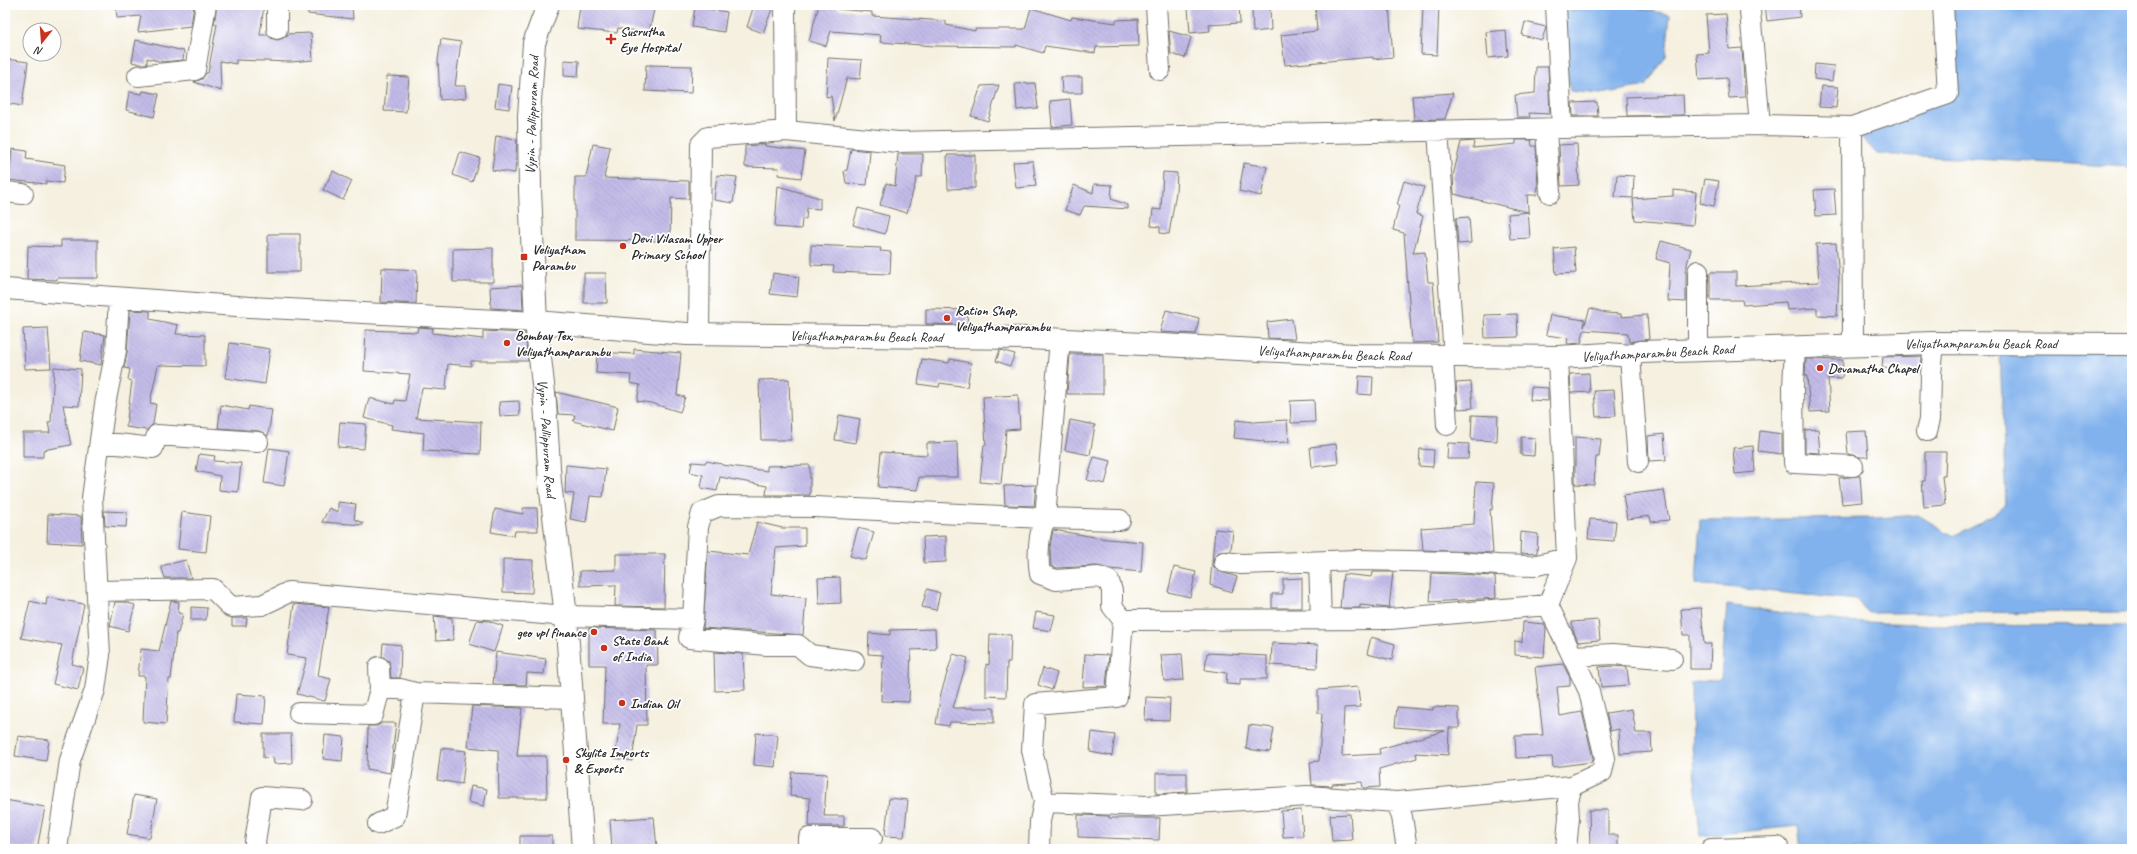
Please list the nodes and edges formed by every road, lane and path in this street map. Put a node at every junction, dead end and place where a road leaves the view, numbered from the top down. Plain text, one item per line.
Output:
1 (206, 5) edge
2 (277, 5) edge
3 (548, 5) edge
4 (785, 5) edge
5 (1156, 5) edge
6 (1556, 5) edge
7 (1943, 5) edge
8 (1750, 11) dead end
9 (277, 29) dead end
10 (1160, 70) dead end
11 (138, 76) dead end
12 (1760, 125) junction
13 (1852, 127) junction
14 (1554, 128) junction
15 (1438, 131) junction
16 (786, 132) junction
17 (1550, 192) dead end
18 (1698, 272) dead end
19 (5, 289) edge
20 (119, 298) junction
21 (536, 322) junction
22 (699, 334) junction
23 (1060, 339) junction
24 (1934, 343) junction
25 (2132, 344) edge
26 (1853, 345) junction
27 (1795, 347) junction
28 (1698, 350) junction
29 (1448, 356) junction
30 (1630, 356) junction
31 (1558, 357) junction
32 (1447, 425) dead end
33 (1927, 431) dead end
34 (100, 442) junction
35 (258, 442) dead end
36 (1638, 462) dead end
37 (1853, 466) dead end
38 (1045, 518) junction
39 (1120, 520) dead end
40 (1567, 558) junction
41 (1224, 562) dead end
42 (1319, 562) junction
43 (97, 590) junction
44 (1548, 605) junction
45 (566, 616) junction
46 (1321, 619) junction
47 (693, 620) junction
48 (1123, 620) junction
49 (1573, 656) junction
50 (1672, 659) dead end
51 (854, 662) dead end
52 (379, 668) dead end
53 (380, 689) junction
54 (415, 693) junction
55 (571, 698) junction
56 (299, 713) dead end
57 (1572, 786) junction
58 (302, 800) dead end
59 (1044, 802) junction
60 (1397, 802) junction
61 (378, 824) dead end
62 (872, 838) dead end
63 (1778, 847) dead end
64 (57, 849) edge
65 (256, 849) edge
66 (583, 849) edge
67 (809, 849) edge
68 (1039, 849) edge
69 (1407, 849) edge
70 (1566, 849) edge
71 (1711, 849) edge

1 - 11 street
2 - 9 street
3 - 21 main road, Vypin - Pallippuram Road
4 - 16 street
5 - 10 street
6 - 14 street
7 - 13 street
8 - 12 street
12 - 13 street
12 - 14 street
13 - 26 street
14 - 15 street
14 - 17 street
15 - 16 street
15 - 29 street
16 - 22 street
18 - 28 street
19 - 20 street
20 - 21 street
20 - 34 street
21 - 22 main road, Veliyathamparambu Beach Road
21 - 45 main road, Vypin - Pallippuram Road
22 - 23 main road, Veliyathamparambu Beach Road
23 - 29 main road, Veliyathamparambu Beach Road
23 - 38 street
24 - 25 main road, Veliyathamparambu Beach Road
24 - 26 main road, Veliyathamparambu Beach Road
24 - 33 street
26 - 27 main road, Veliyathamparambu Beach Road
27 - 28 main road, Veliyathamparambu Beach Road
27 - 37 street
28 - 30 main road, Veliyathamparambu Beach Road
29 - 31 main road, Veliyathamparambu Beach Road
29 - 32 street
30 - 31 main road, Veliyathamparambu Beach Road
30 - 36 street
31 - 40 street
34 - 35 street
34 - 43 street
38 - 39 street
38 - 47 street
38 - 48 street
40 - 42 street
40 - 44 street
41 - 42 street
42 - 46 street
43 - 45 street
43 - 64 street
44 - 46 street
44 - 49 street
45 - 47 street
45 - 55 main road, Vypin - Pallippuram Road
46 - 48 street
47 - 51 street
48 - 59 street
49 - 50 street
49 - 57 street
52 - 53 street
53 - 54 street
53 - 56 street
54 - 55 street
54 - 61 street
55 - 66 main road, Vypin - Pallippuram Road
57 - 60 street
57 - 70 street
58 - 65 street
59 - 60 street
59 - 68 street
60 - 69 street
62 - 67 street
63 - 71 street

